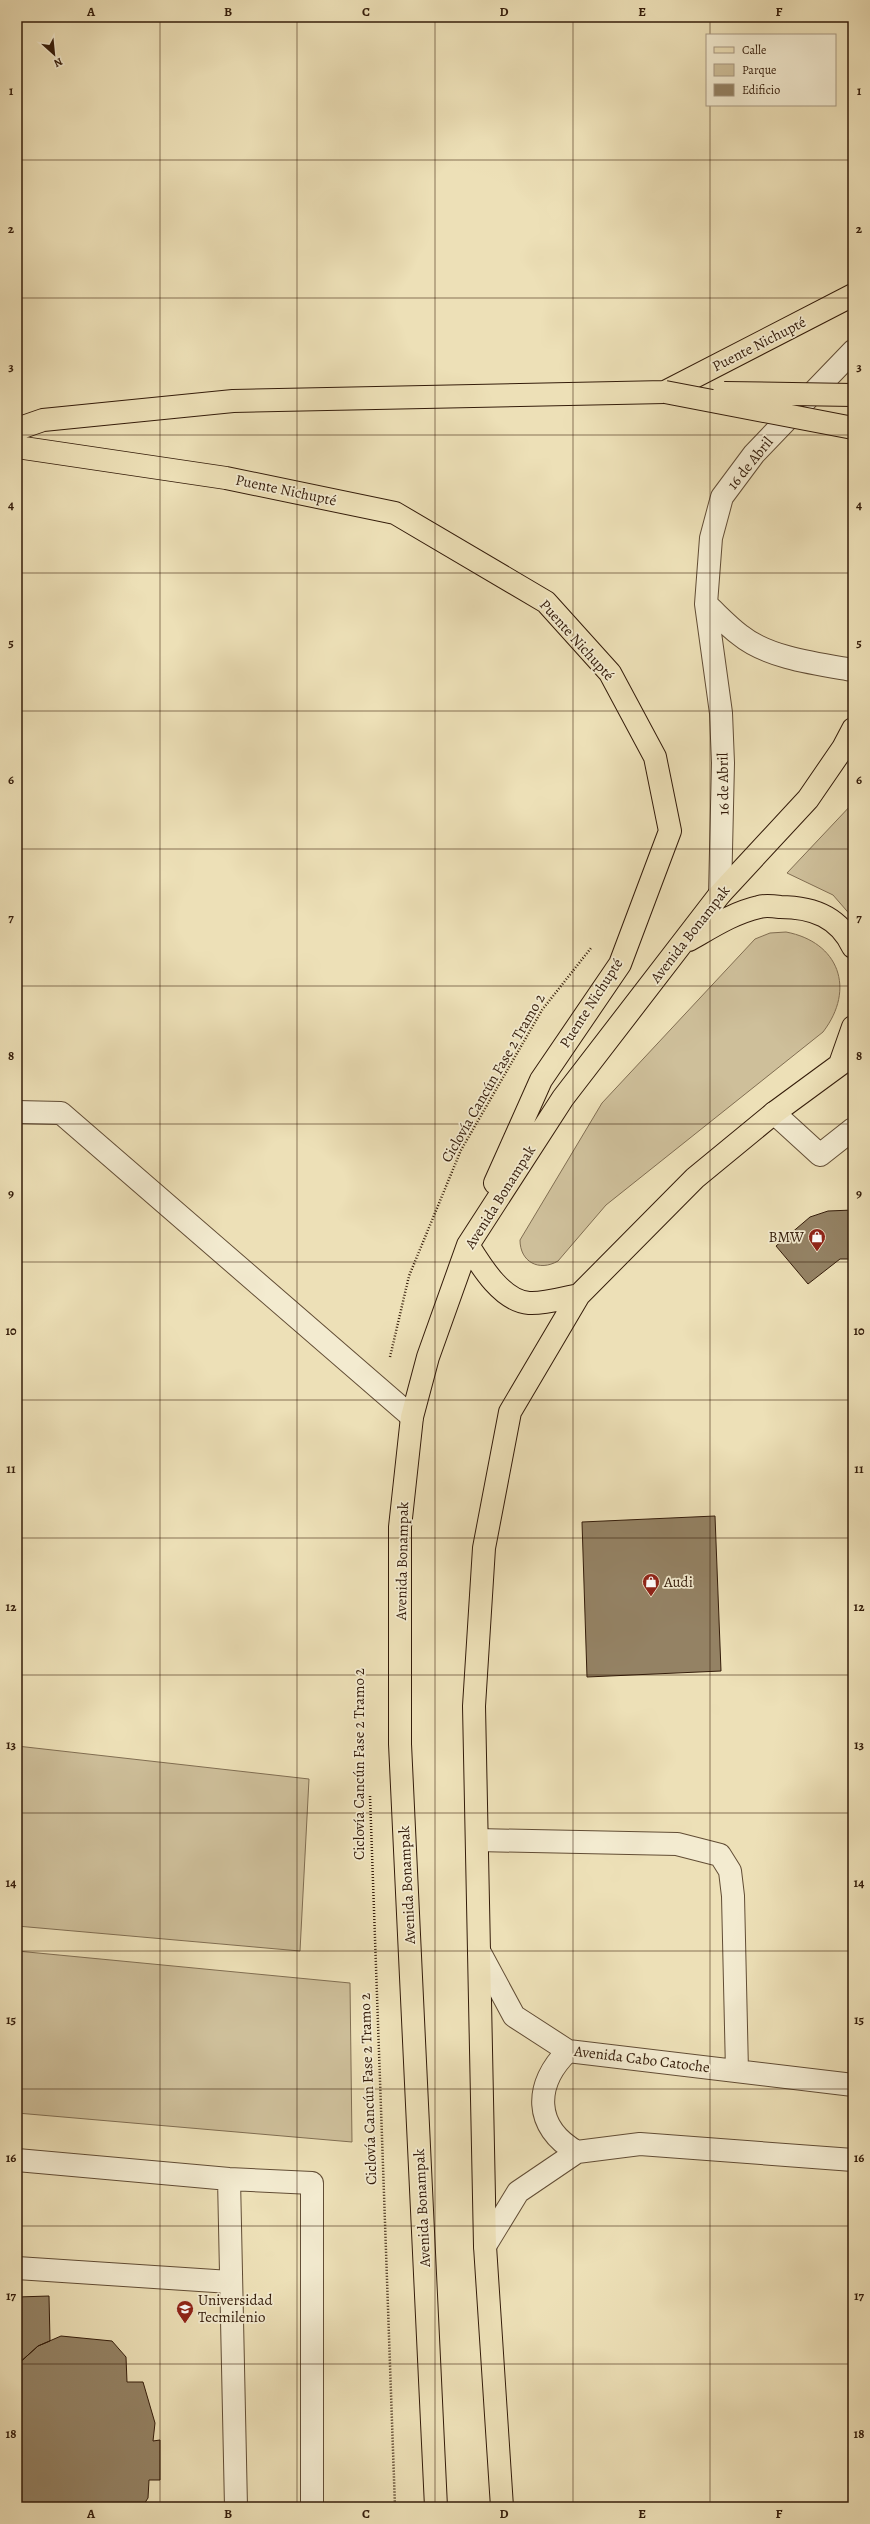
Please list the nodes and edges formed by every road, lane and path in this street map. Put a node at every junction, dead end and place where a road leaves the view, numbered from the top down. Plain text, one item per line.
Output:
1 (853, 295) edge
2 (853, 351) edge
3 (665, 392) junction
4 (853, 395) edge
5 (853, 428) edge
6 (17, 430) edge
7 (17, 447) edge
8 (706, 604) junction
9 (853, 670) edge
10 (853, 729) edge
11 (720, 894) junction
12 (594, 944) dead end
13 (680, 945) junction
14 (853, 948) edge
15 (853, 1027) edge
16 (846, 1060) edge
17 (17, 1112) edge
18 (774, 1113) junction
19 (853, 1128) edge
20 (468, 1245) junction
21 (579, 1295) junction
22 (382, 1391) junction
23 (412, 1417) junction
24 (370, 1795) dead end
25 (477, 1840) junction
26 (479, 1951) junction
27 (568, 2051) junction
28 (737, 2071) junction
29 (853, 2085) edge
30 (577, 2152) junction
31 (17, 2160) edge
32 (853, 2160) edge
33 (228, 2179) junction
34 (485, 2246) junction
35 (17, 2268) edge
36 (230, 2282) junction
37 (236, 2507) edge
38 (312, 2507) edge
39 (395, 2507) edge
40 (436, 2507) edge
41 (502, 2507) edge

1 - 3 main road, Puente Nichupté
2 - 8 street, 16 de Abril
3 - 4 main road, Puente Nichupté, bridge
3 - 5 main road, Puente Nichupté, bridge
3 - 6 main road, Puente Nichupté
7 - 20 main road, Puente Nichupté
8 - 9 street
8 - 11 street, 16 de Abril
10 - 11 main road, Avenida Bonampak
11 - 13 main road, Avenida Bonampak
12 - 22 path, Ciclovía Cancún Fase 2 Tramo 2
13 - 14 main road
13 - 20 main road, Avenida Bonampak
15 - 16 main road
16 - 18 main road
17 - 22 street
18 - 19 street
18 - 21 main road
20 - 21 main road
20 - 23 main road, Avenida Bonampak
21 - 25 main road
22 - 23 street
23 - 40 main road, Avenida Bonampak
24 - 39 path, Ciclovía Cancún Fase 2 Tramo 2
25 - 26 main road
25 - 28 street
26 - 27 street, Avenida Cabo Catoche
26 - 34 main road
27 - 28 street, Avenida Cabo Catoche
27 - 30 street
28 - 29 street, Avenida Cabo Catoche
30 - 32 street
30 - 34 street
31 - 33 street
33 - 36 street
33 - 38 street
34 - 41 main road
35 - 36 street
36 - 37 street

